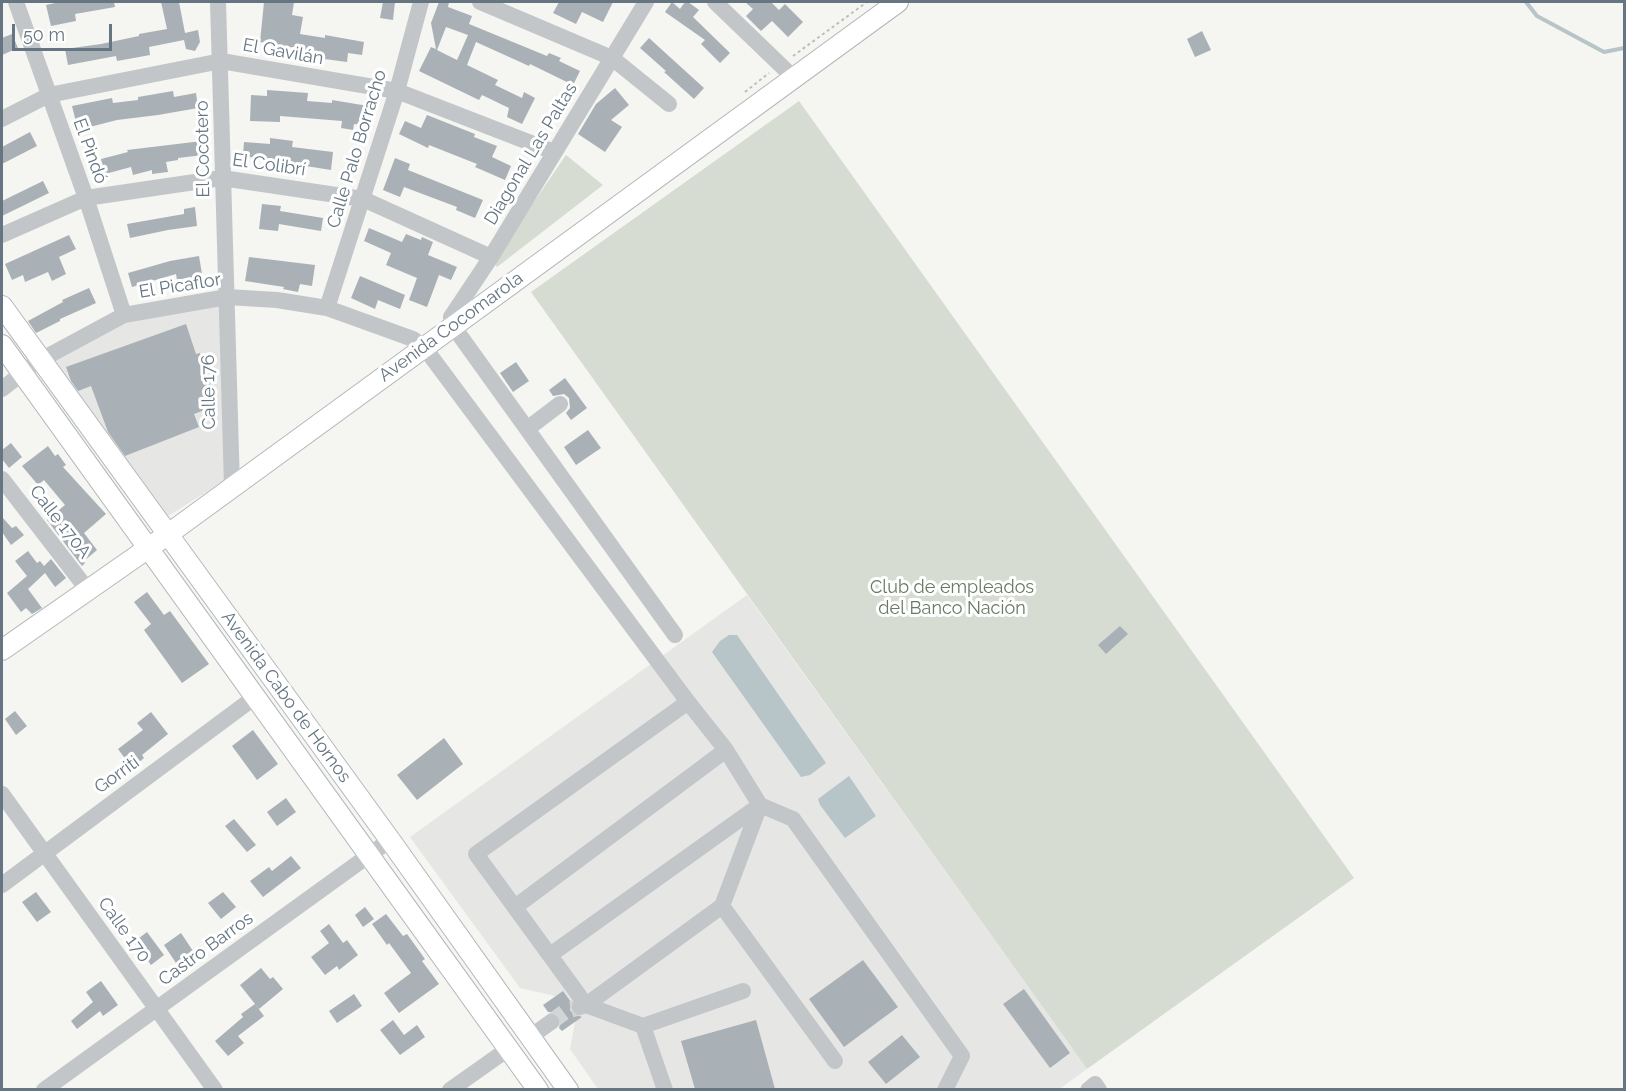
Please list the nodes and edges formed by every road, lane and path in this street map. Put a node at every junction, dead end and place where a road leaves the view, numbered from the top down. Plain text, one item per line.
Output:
1 (16, 2) edge
2 (218, 2) edge
3 (422, 2) edge
4 (480, 2) edge
5 (646, 2) edge
6 (715, 2) edge
7 (892, 3) edge
8 (612, 58) junction
9 (221, 61) junction
10 (794, 78) junction
11 (397, 91) junction
12 (49, 95) junction
13 (669, 104) dead end
14 (2, 119) edge
15 (554, 152) junction
16 (222, 178) junction
17 (86, 198) junction
18 (363, 199) junction
19 (2, 235) edge
20 (491, 257) junction
21 (228, 297) junction
22 (2, 306) edge
23 (327, 308) junction
24 (124, 315) junction
25 (453, 326) junction
26 (2, 345) edge
27 (424, 347) junction
28 (41, 360) junction
29 (22, 373) junction
30 (2, 389) edge
31 (560, 404) dead end
32 (527, 429) junction
33 (2, 479) edge
34 (232, 487) junction
35 (167, 535) junction
36 (148, 547) junction
37 (87, 589) junction
38 (675, 634) dead end
39 (2, 650) edge
40 (255, 698) junction
41 (688, 702) junction
42 (726, 750) junction
43 (2, 794) edge
44 (760, 805) junction
45 (390, 840) junction
46 (45, 853) junction
47 (369, 856) junction
48 (2, 885) edge
49 (722, 906) junction
50 (515, 907) junction
51 (550, 956) junction
52 (743, 991) dead end
53 (583, 1006) junction
54 (156, 1008) junction
55 (551, 1022) tunnel mouth
56 (643, 1026) junction
57 (530, 1037) junction
58 (508, 1049) junction
59 (835, 1061) dead end
60 (44, 1089) edge
61 (215, 1089) edge
62 (450, 1089) edge
63 (538, 1089) edge
64 (568, 1089) edge
65 (665, 1089) edge
66 (945, 1089) edge

1 - 12 street, El Pindó
2 - 9 street, El Cocotero
3 - 11 street, Calle Palo Borracho
4 - 8 street
5 - 8 street, Diagonal Las Paltas
6 - 10 street
7 - 10 main road, Avenida Cocomarola
8 - 13 street
8 - 15 street, Diagonal Las Paltas
9 - 11 street, El Gavilán
9 - 12 street, El Gavilán
9 - 16 street, El Cocotero
10 - 25 main road, Avenida Cocomarola
11 - 15 street, El Gavilán
11 - 18 street, Calle Palo Borracho
12 - 14 street, El Gavilán
12 - 17 street, El Pindó
15 - 20 street, Diagonal Las Paltas
16 - 17 street, El Colibrí
16 - 18 street, El Colibrí
16 - 21 street, El Cocotero
17 - 19 street, El Colibrí
17 - 24 street, El Pindó
18 - 20 street, El Colibrí
18 - 23 street, Calle Palo Borracho
20 - 25 street, Diagonal Las Paltas
21 - 23 street, El Picaflor
21 - 24 street, El Picaflor
21 - 34 street, Calle 176
22 - 28 main road, Avenida Cabo de Hornos
23 - 27 street, El Picaflor
24 - 28 street, El Picaflor
25 - 27 main road, Avenida Cocomarola
25 - 32 street
26 - 29 main road, Avenida Cabo de Hornos
27 - 34 main road, Avenida Cocomarola
27 - 41 street
28 - 29 street, El Picaflor
28 - 35 main road, Avenida Cabo de Hornos
29 - 30 street, El Picaflor
29 - 36 main road, Avenida Cabo de Hornos
31 - 32 street
32 - 38 street
33 - 37 street, Calle 170A
34 - 35 main road, Avenida Cocomarola
35 - 36 main road, Avenida Cocomarola
35 - 45 main road, Avenida Cabo de Hornos
36 - 37 main road, Avenida Cocomarola
36 - 40 main road, Avenida Cabo de Hornos
37 - 39 main road, Avenida Cocomarola
40 - 46 street, Gorriti
40 - 47 main road, Avenida Cabo de Hornos
41 - 42 street
41 - 50 street
42 - 44 street
42 - 50 street
43 - 46 street, Calle 170
44 - 49 street
44 - 51 street
44 - 66 street
45 - 47 street, Castro Barros
45 - 57 main road, Avenida Cabo de Hornos
46 - 48 street, Gorriti
46 - 54 street, Calle 170
47 - 54 street, Castro Barros
47 - 58 main road, Avenida Cabo de Hornos
49 - 53 street
49 - 59 street
50 - 51 street
51 - 53 street
52 - 56 street
53 - 56 street
54 - 60 street, Castro Barros
54 - 61 street, Calle 170
55 - 57 street
56 - 65 street
57 - 64 main road, Avenida Cabo de Hornos
58 - 62 street
58 - 63 main road, Avenida Cabo de Hornos

